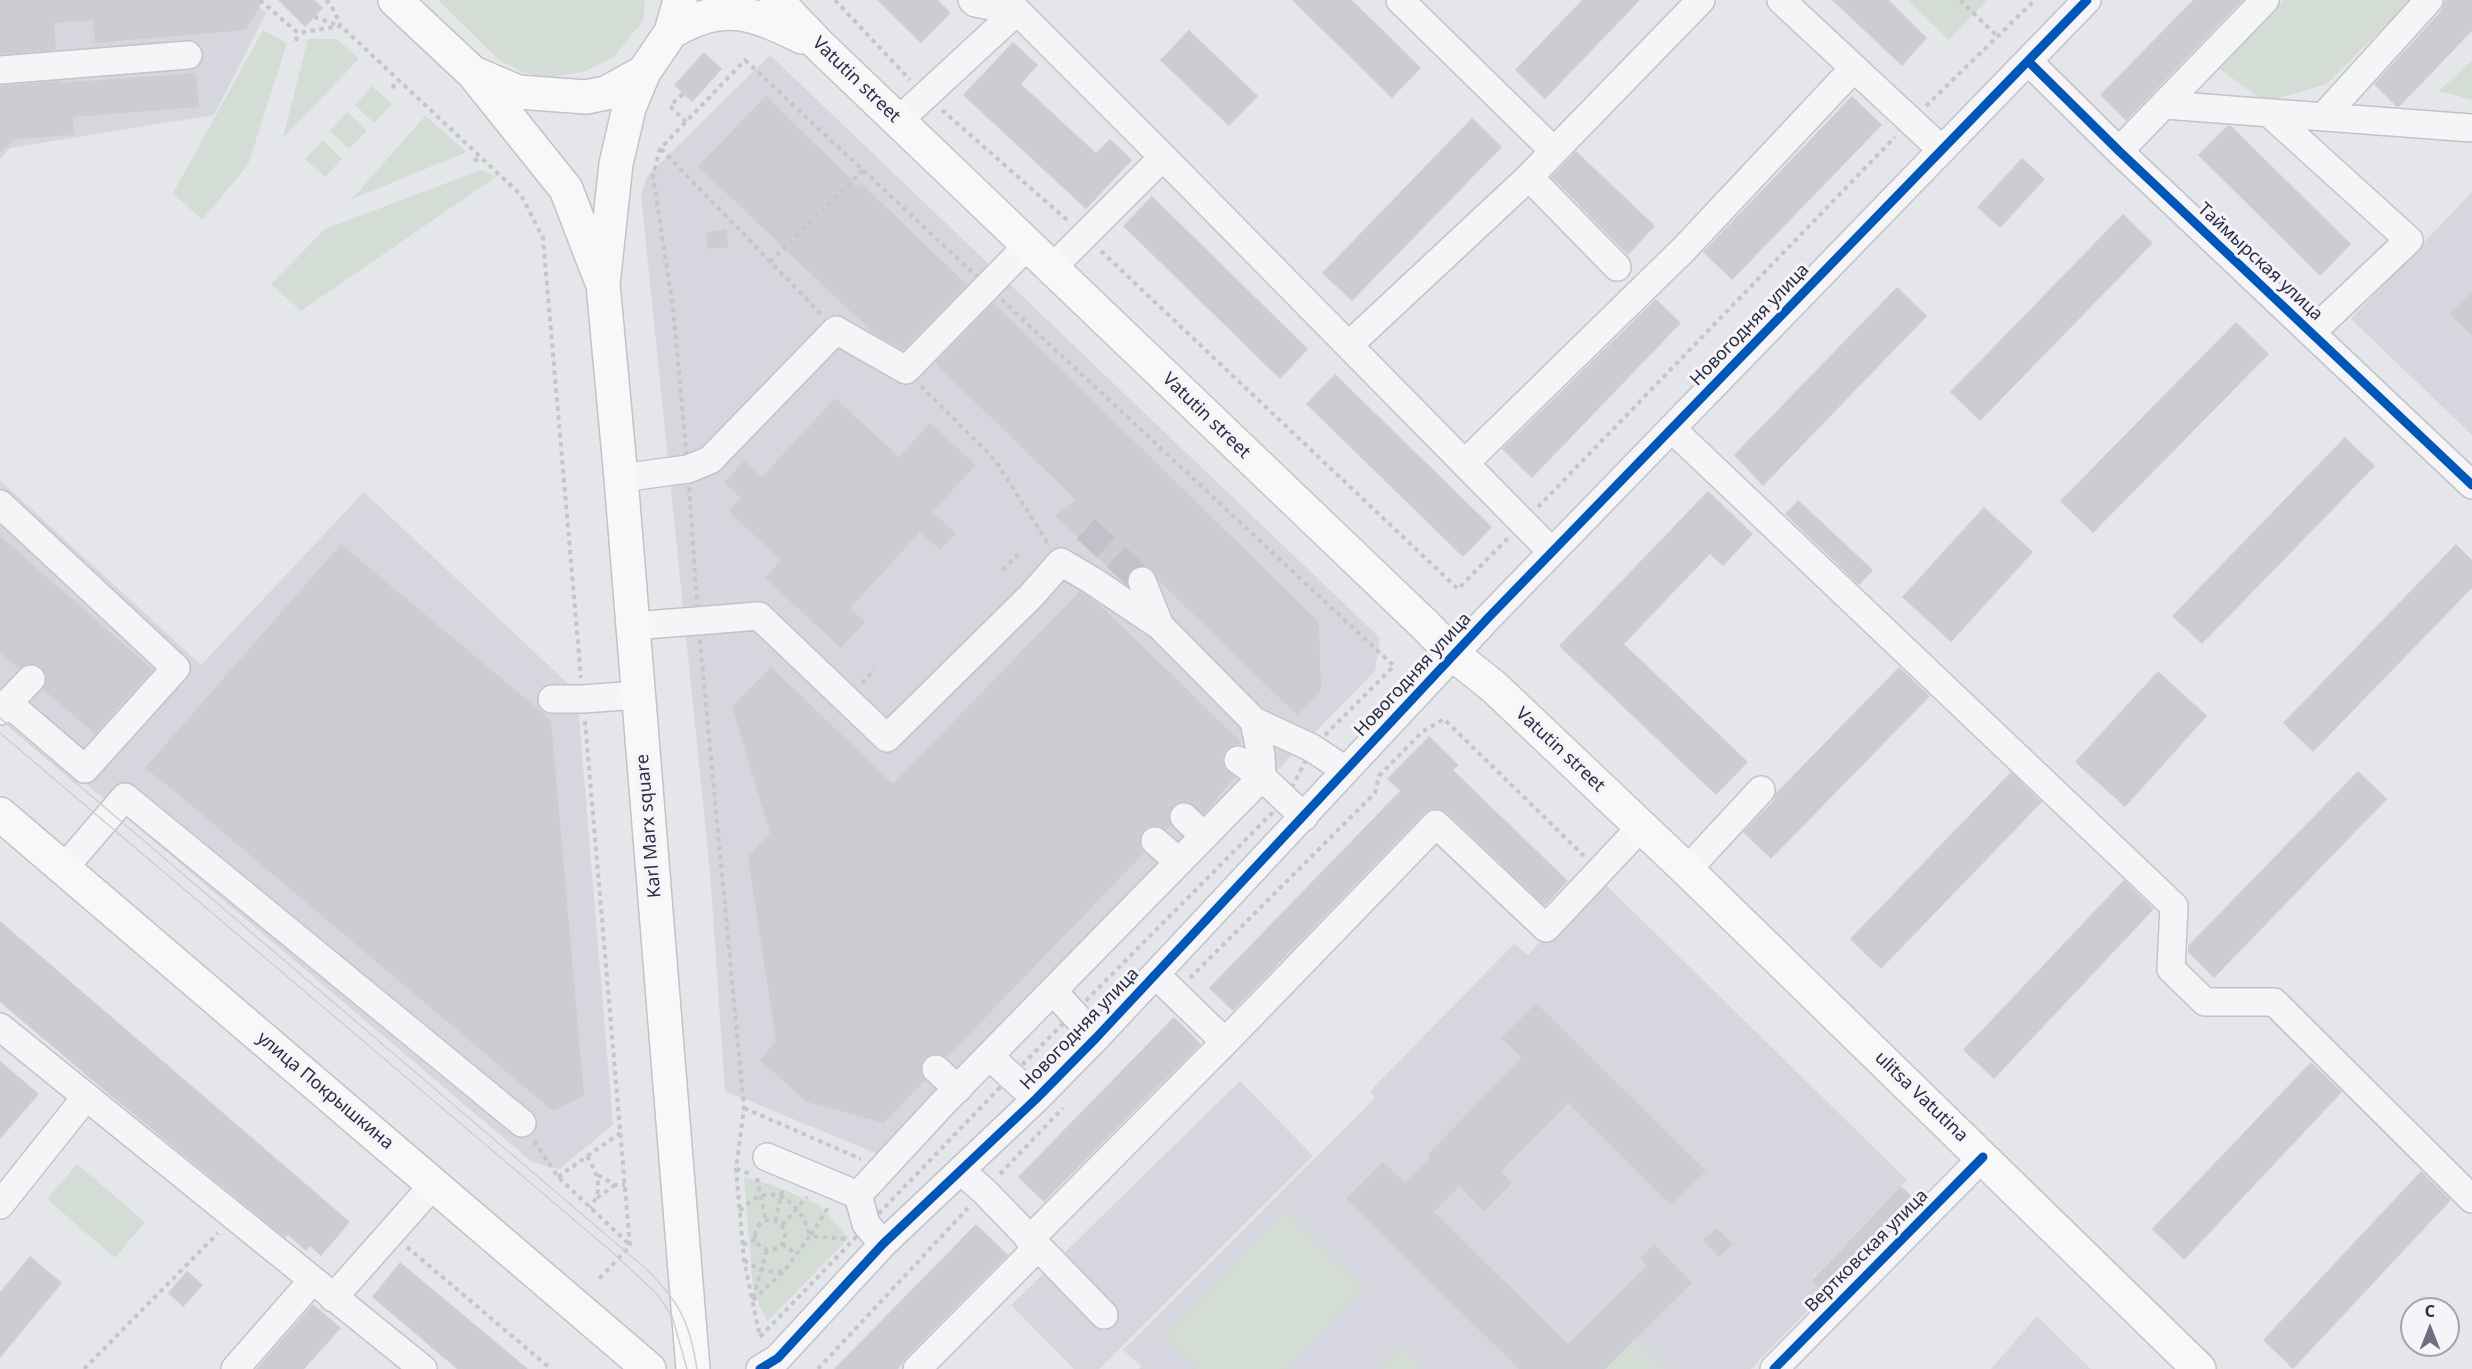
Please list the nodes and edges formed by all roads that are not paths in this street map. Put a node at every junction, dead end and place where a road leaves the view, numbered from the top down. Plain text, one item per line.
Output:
1 (395, 0) edge
2 (680, 0) edge
3 (776, 0) edge
4 (972, 0) edge
5 (1400, 0) edge
6 (1701, 0) edge
7 (1781, 0) edge
8 (2087, 0) edge
9 (2265, 0) edge
10 (2429, 0) edge
11 (1017, 11) junction
12 (671, 32) junction
13 (819, 45) junction
14 (188, 55) dead end
15 (2028, 61) junction
16 (1854, 68) junction
17 (0, 70) edge
18 (644, 72) junction
19 (473, 73) junction
20 (2165, 105) junction
21 (2269, 113) junction
22 (2323, 117) junction
23 (898, 121) junction
24 (2472, 128) edge
25 (1942, 150) junction
26 (1554, 151) junction
27 (2119, 151) junction
28 (1163, 157) junction
29 (1529, 177) junction
30 (1027, 246) junction
31 (1617, 267) dead end
32 (1052, 269) junction
33 (603, 284) junction
34 (2311, 333) junction
35 (1349, 345) junction
36 (1672, 429) junction
37 (1465, 463) junction
38 (621, 478) junction
39 (2472, 485) edge
40 (0, 504) edge
41 (1552, 552) junction
42 (1142, 581) tunnel mouth
43 (633, 626) junction
44 (1160, 626) junction
45 (1454, 655) junction
46 (31, 679) dead end
47 (638, 695) junction
48 (552, 699) dead end
49 (4, 707) edge
50 (1240, 719) junction
51 (1238, 760) dead end
52 (1345, 770) junction
53 (1262, 777) junction
54 (1761, 790) dead end
55 (0, 814) edge
56 (1184, 817) dead end
57 (1304, 817) junction
58 (1641, 827) junction
59 (1204, 836) junction
60 (1151, 846) dead end
61 (1174, 867) junction
62 (64, 868) junction
63 (1687, 870) junction
64 (1156, 975) junction
65 (1053, 991) junction
66 (0, 1027) edge
67 (1096, 1038) junction
68 (1225, 1042) junction
69 (989, 1056) junction
70 (929, 1076) dead end
71 (951, 1096) junction
72 (86, 1097) junction
73 (1036, 1099) junction
74 (522, 1123) road end
75 (1983, 1157) junction
76 (762, 1166) road end
77 (961, 1171) junction
78 (434, 1184) junction
79 (858, 1195) junction
80 (2472, 1199) edge
81 (0, 1205) edge
82 (883, 1244) junction
83 (1033, 1244) junction
84 (322, 1289) junction
85 (1104, 1315) dead end
86 (235, 1369) edge
87 (423, 1369) edge
88 (649, 1369) edge
89 (693, 1369) edge
90 (760, 1369) edge
91 (917, 1369) edge
92 (1774, 1369) edge
93 (2199, 1369) edge

1 - 19 main road
2 - 12 main road
3 - 13 main road, Vatutin street
4 - 11 street
5 - 26 street
6 - 26 street
7 - 16 street
8 - 15 street, Новогодняя улица
9 - 20 street
10 - 22 street
11 - 23 street
11 - 28 street
12 - 13 main road
12 - 18 main road
13 - 23 main road, Vatutin street
14 - 17 street
15 - 25 street, Новогодняя улица
15 - 27 street, Таймырская улица
16 - 25 street
16 - 37 street
18 - 19 main road
18 - 33 main road
19 - 33 main road
20 - 21 street
20 - 27 street
21 - 22 street
21 - 34 street
22 - 24 street
23 - 30 main road, Vatutin street
25 - 36 street, Новогодняя улица
26 - 29 street
27 - 34 street, Таймырская улица
28 - 32 street
28 - 35 street
29 - 31 street
29 - 35 street
30 - 32 main road, Vatutin street
30 - 38 street
32 - 45 main road, Vatutin street
33 - 38 main road, Karl Marx square
34 - 39 street, Таймырская улица
35 - 37 street
36 - 41 street, Новогодняя улица
36 - 80 street
37 - 41 street
38 - 43 main road, Karl Marx square
40 - 49 street
41 - 45 street, Новогодняя улица
42 - 44 street
43 - 44 street
43 - 47 main road, Karl Marx square
44 - 50 street
45 - 52 street, Новогодняя улица
45 - 58 main road, Vatutin street
46 - 49 street
47 - 48 street
47 - 89 main road, Karl Marx square
50 - 52 street
50 - 53 street
51 - 53 street
52 - 57 street, Новогодняя улица
53 - 57 street
53 - 59 street
54 - 63 street
55 - 62 main road, улица Покрышкина
56 - 59 street
57 - 64 street, Новогодняя улица
58 - 63 main road, ulitsa Vatutina
58 - 68 street
59 - 61 street
60 - 61 street
61 - 65 street
62 - 74 street
62 - 78 main road, улица Покрышкина
63 - 75 main road, ulitsa Vatutina
64 - 67 street, Новогодняя улица
64 - 68 street
65 - 67 street
65 - 69 street
66 - 72 street
67 - 73 street, Новогодняя улица
68 - 83 street
69 - 71 street
69 - 73 street
70 - 71 street
71 - 79 street
72 - 81 street
72 - 84 street
73 - 77 street, Новогодняя улица
75 - 92 street, Вертковская улица
75 - 93 main road, ulitsa Vatutina
76 - 79 street
77 - 82 street, Новогодняя улица
77 - 83 street
78 - 84 street
78 - 88 main road, улица Покрышкина
79 - 82 street
82 - 90 street, Новогодняя улица
83 - 85 street
83 - 91 street
84 - 86 street
84 - 87 street

